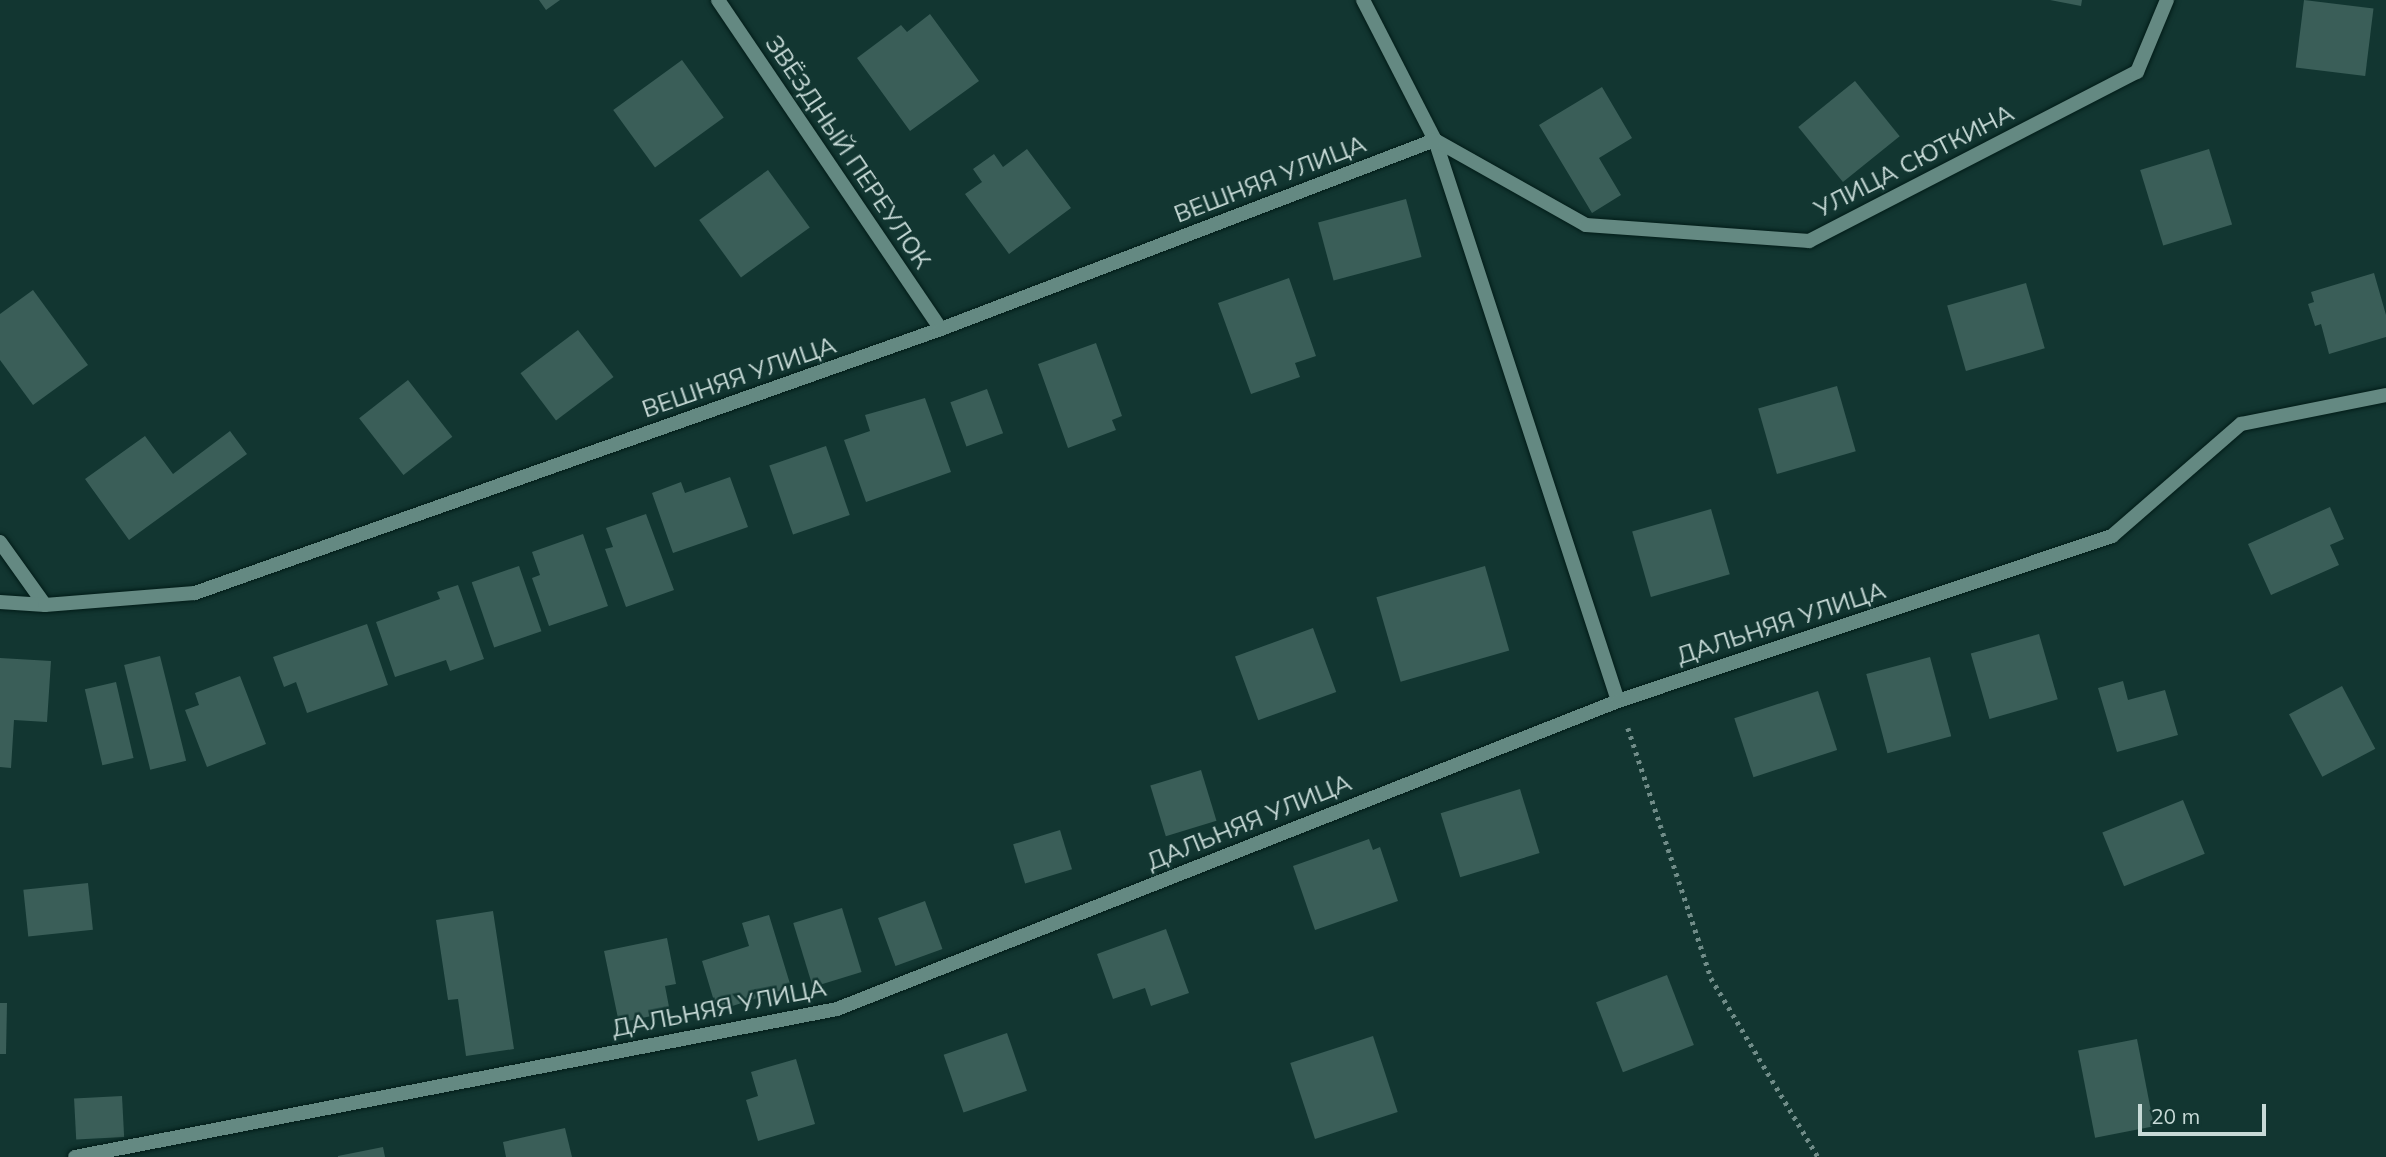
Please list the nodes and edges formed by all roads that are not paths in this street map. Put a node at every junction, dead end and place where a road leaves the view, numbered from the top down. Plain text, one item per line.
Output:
1 (718, 0) edge
2 (1363, 0) edge
3 (2167, 0) edge
4 (1435, 140) junction
5 (941, 329) junction
6 (2386, 396) edge
7 (0, 542) edge
8 (0, 602) edge
9 (45, 605) junction
10 (1618, 701) junction
11 (75, 1157) edge

1 - 5 street, ЗВЁЗДНЫЙ ПЕРЕУЛОК
2 - 4 street
3 - 4 street, УЛИЦА СЮТКИНА
4 - 5 street, ВЕШНЯЯ УЛИЦА
4 - 10 street
5 - 9 street, ВЕШНЯЯ УЛИЦА
6 - 10 street, ДАЛЬНЯЯ УЛИЦА
7 - 9 street
8 - 9 street, ВЕШНЯЯ УЛИЦА
10 - 11 street, ДАЛЬНЯЯ УЛИЦА

